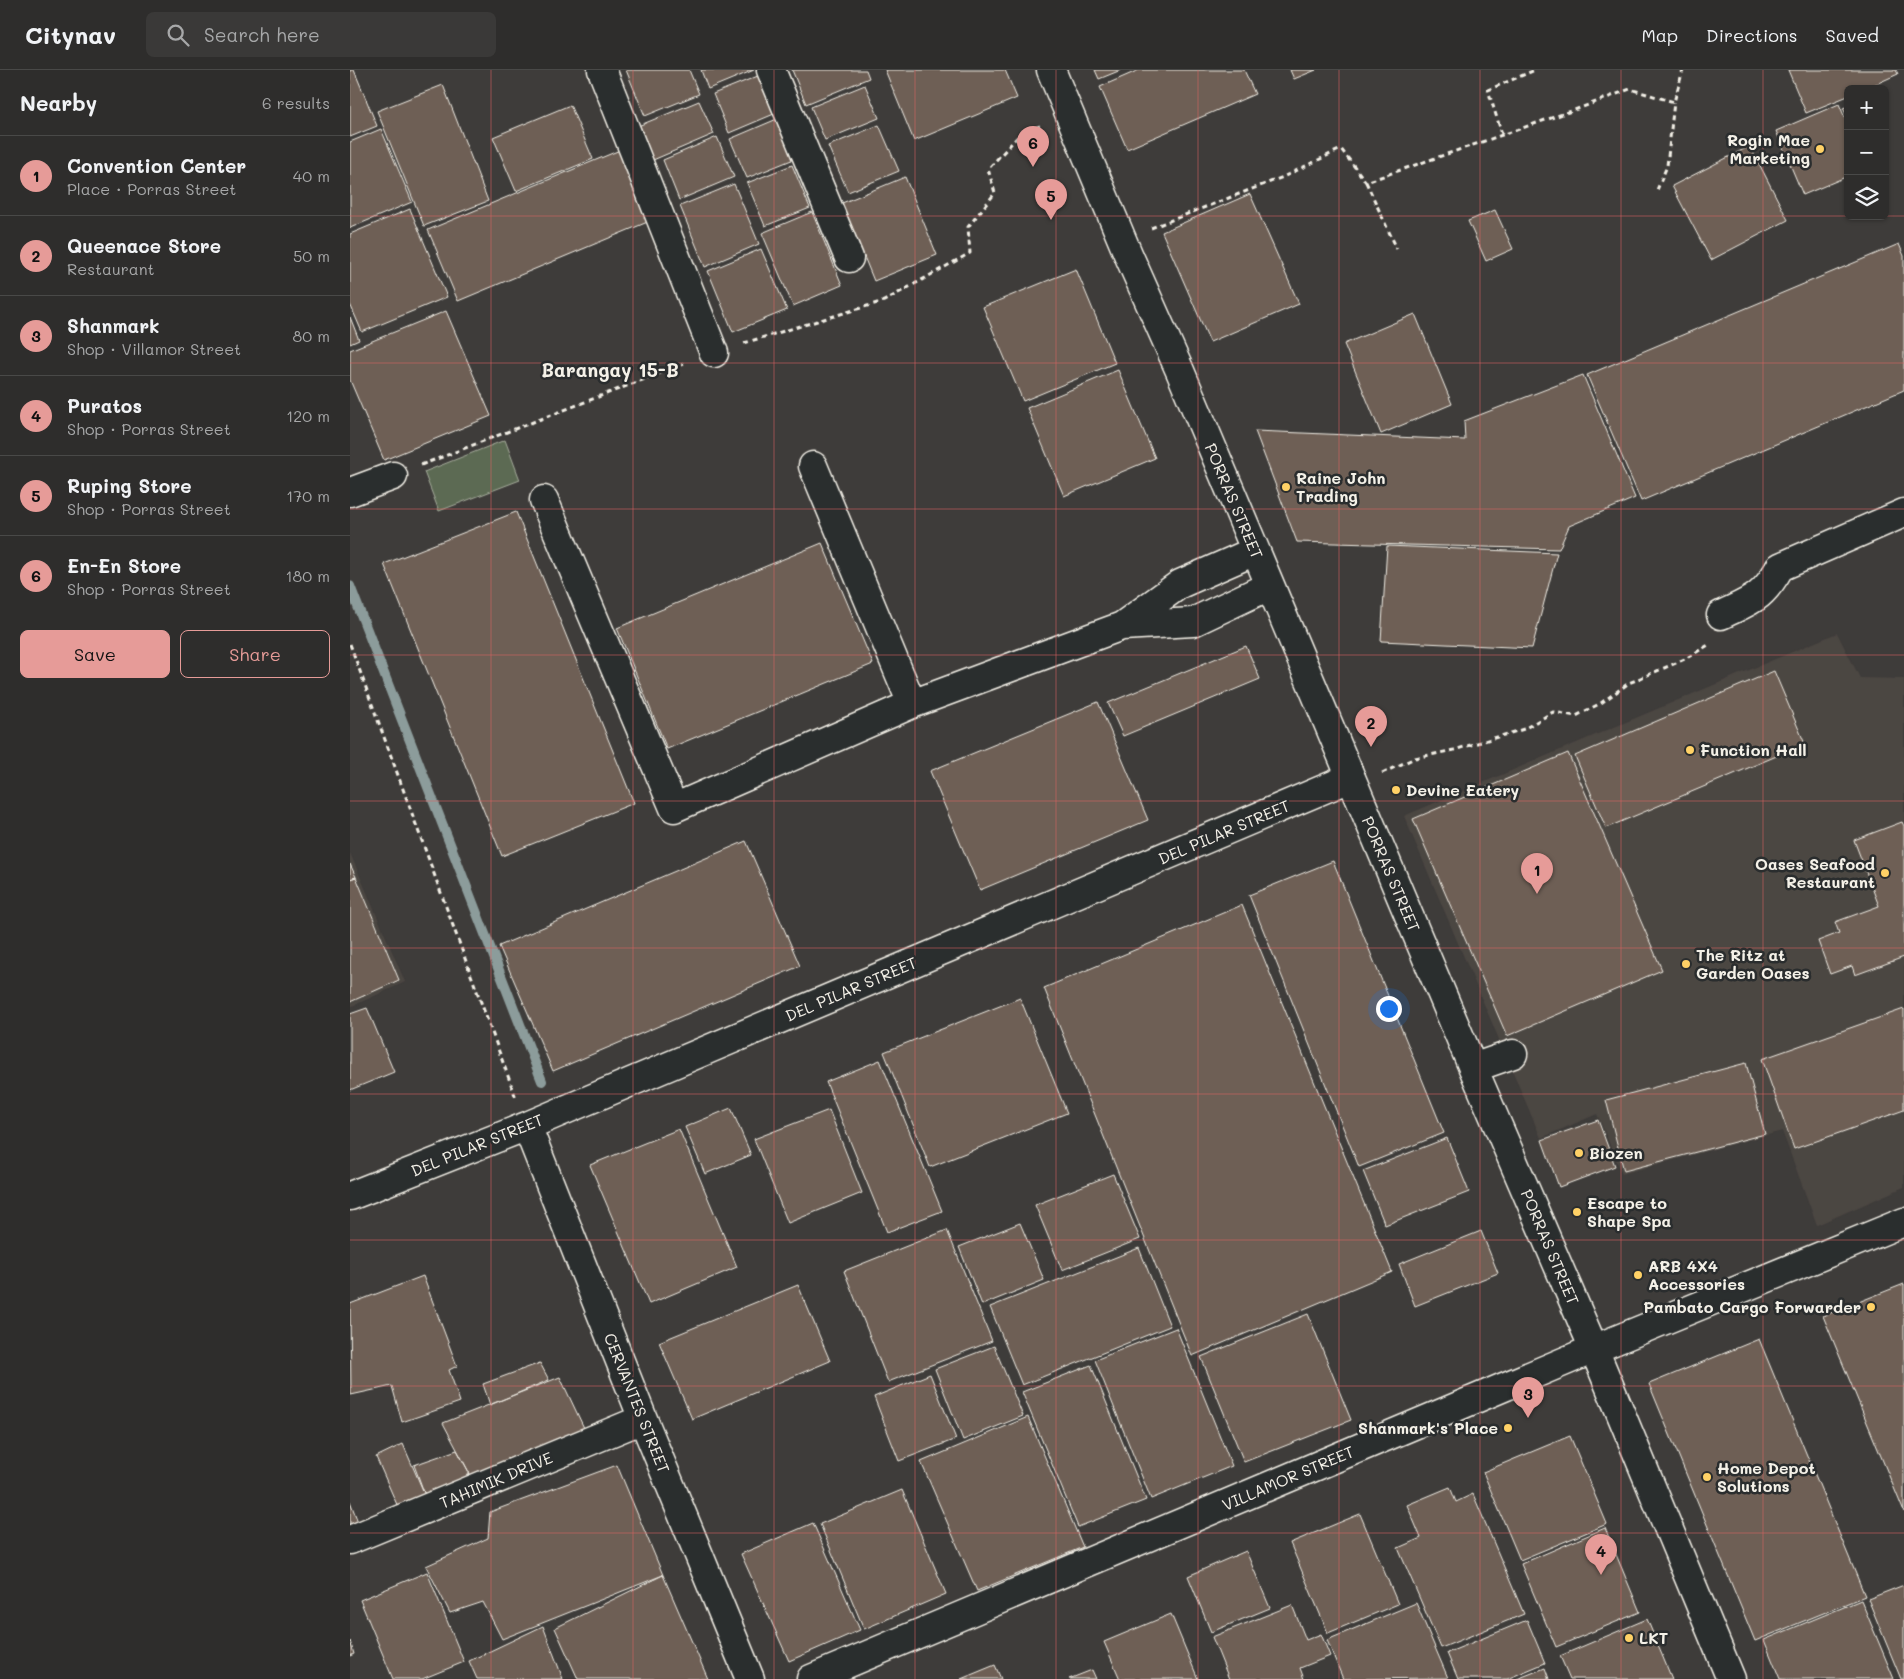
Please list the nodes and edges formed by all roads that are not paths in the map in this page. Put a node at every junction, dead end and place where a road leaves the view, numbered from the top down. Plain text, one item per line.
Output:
1 (602, 70) edge
2 (771, 70) edge
3 (1051, 70) edge
4 (849, 258) dead end
5 (714, 353) road end
6 (813, 466) dead end
7 (393, 476) road end
8 (350, 492) edge
9 (544, 500) dead end
10 (1904, 513) edge
11 (1255, 551) junction
12 (1269, 586) junction
13 (1730, 611) road end
14 (1122, 626) junction
15 (912, 704) junction
16 (1352, 782) junction
17 (1513, 1054) dead end
18 (1472, 1068) junction
19 (527, 1126) junction
20 (350, 1196) edge
21 (1904, 1222) edge
22 (1594, 1350) junction
23 (643, 1419) junction
24 (350, 1540) edge
25 (750, 1679) edge
26 (811, 1679) edge
27 (1731, 1679) edge

1 - 5 street
2 - 4 street
3 - 11 street, PORRAS STREET
6 - 15 street
7 - 8 street
9 - 15 street
10 - 13 street
11 - 12 street, PORRAS STREET
11 - 14 street
12 - 14 street
12 - 16 street, PORRAS STREET
14 - 15 street
16 - 18 street, PORRAS STREET
16 - 19 street, DEL PILAR STREET
17 - 18 street
18 - 22 street, PORRAS STREET
19 - 20 street, DEL PILAR STREET
19 - 23 street, CERVANTES STREET
21 - 22 street, VILLAMOR STREET
22 - 26 street, VILLAMOR STREET
22 - 27 street, PORRAS STREET
23 - 24 street, TAHIMIK DRIVE
23 - 25 street, CERVANTES STREET

